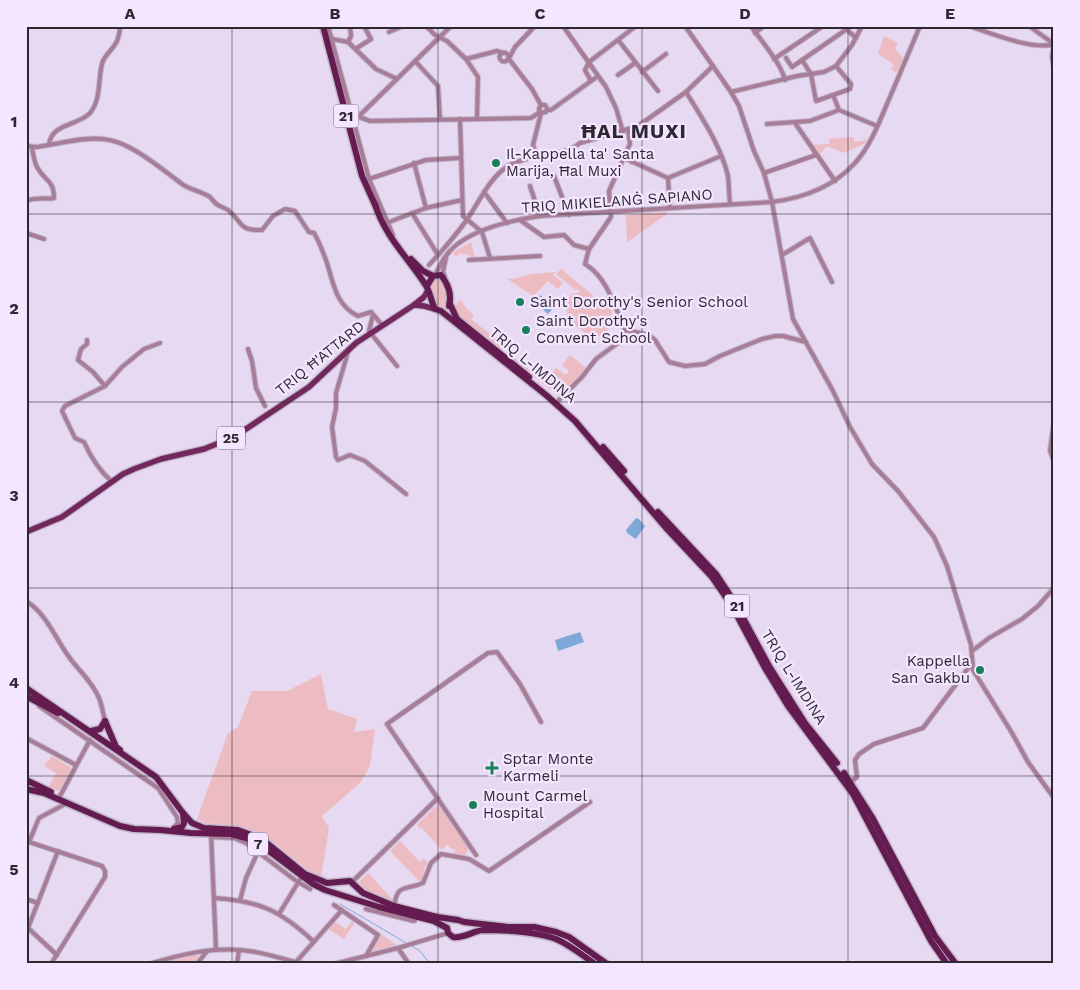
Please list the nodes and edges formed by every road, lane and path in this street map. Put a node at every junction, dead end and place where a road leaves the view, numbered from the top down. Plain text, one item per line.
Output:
1 (121, 26) edge
2 (323, 26) edge
3 (328, 26) edge
4 (350, 26) edge
5 (364, 26) edge
6 (403, 26) edge
7 (426, 26) edge
8 (451, 26) edge
9 (535, 26) edge
10 (563, 26) edge
11 (636, 26) edge
12 (686, 26) edge
13 (751, 26) edge
14 (764, 26) edge
15 (823, 26) edge
16 (862, 26) edge
17 (920, 26) edge
18 (969, 26) edge
19 (1029, 26) edge
20 (845, 28) edge
21 (389, 32) dead end
22 (755, 33) junction
23 (440, 38) junction
24 (856, 38) junction
25 (332, 39) junction
26 (619, 41) junction
27 (348, 42) junction
28 (1054, 45) edge
29 (515, 47) junction
30 (357, 48) junction
31 (502, 54) junction
32 (666, 54) dead end
33 (509, 58) junction
34 (786, 58) dead end
35 (466, 59) junction
36 (774, 59) junction
37 (802, 60) junction
38 (415, 61) junction
39 (504, 62) junction
40 (589, 62) junction
41 (635, 63) junction
42 (713, 66) junction
43 (836, 66) junction
44 (1054, 68) edge
45 (519, 72) junction
46 (642, 72) junction
47 (618, 74) dead end
48 (812, 74) junction
49 (598, 76) junction
50 (397, 78) junction
51 (785, 80) junction
52 (591, 81) junction
53 (658, 92) dead end
54 (686, 92) junction
55 (731, 92) junction
56 (833, 95) junction
57 (541, 105) junction
58 (548, 110) junction
59 (839, 110) junction
60 (540, 112) junction
61 (351, 114) junction
62 (358, 117) junction
63 (477, 118) junction
64 (440, 119) junction
65 (460, 119) junction
66 (353, 122) junction
67 (795, 123) junction
68 (767, 124) dead end
69 (877, 126) junction
70 (625, 131) junction
71 (50, 145) junction
72 (26, 146) edge
73 (32, 147) junction
74 (816, 155) junction
75 (537, 156) junction
76 (721, 156) junction
77 (643, 157) dead end
78 (460, 158) junction
79 (624, 158) junction
80 (632, 162) junction
81 (414, 163) junction
82 (764, 173) junction
83 (554, 176) dead end
84 (668, 178) junction
85 (369, 179) junction
86 (835, 180) junction
87 (530, 186) dead end
88 (484, 192) junction
89 (462, 200) junction
90 (26, 201) edge
91 (772, 202) junction
92 (375, 204) junction
93 (730, 204) junction
94 (426, 208) junction
95 (670, 208) junction
96 (611, 212) junction
97 (412, 213) junction
98 (569, 214) junction
99 (540, 216) junction
100 (519, 219) junction
101 (467, 220) junction
102 (389, 222) junction
103 (507, 223) junction
104 (482, 232) junction
105 (26, 234) edge
106 (393, 235) junction
107 (44, 239) dead end
108 (589, 249) junction
109 (438, 255) junction
110 (782, 255) junction
111 (540, 256) dead end
112 (446, 257) junction
113 (490, 258) junction
114 (469, 260) dead end
115 (442, 262) junction
116 (429, 266) dead end
117 (434, 275) junction
118 (446, 281) junction
119 (832, 282) dead end
120 (427, 288) junction
121 (450, 304) junction
122 (414, 305) junction
123 (438, 310) junction
124 (373, 315) junction
125 (382, 325) junction
126 (625, 330) junction
127 (370, 333) junction
128 (86, 340) dead end
129 (806, 342) junction
130 (160, 343) dead end
131 (248, 349) dead end
132 (349, 349) junction
133 (397, 366) dead end
134 (105, 386) junction
135 (558, 401) junction
136 (265, 406) dead end
137 (1054, 422) edge
138 (1054, 461) edge
139 (112, 482) junction
140 (406, 494) dead end
141 (26, 532) edge
142 (1054, 582) edge
143 (1054, 588) edge
144 (26, 601) edge
145 (972, 651) junction
146 (972, 662) junction
147 (26, 688) edge
148 (26, 697) edge
149 (105, 720) junction
150 (541, 722) dead end
151 (91, 731) junction
152 (26, 738) edge
153 (90, 740) junction
154 (108, 744) junction
155 (76, 765) junction
156 (141, 766) junction
157 (26, 780) edge
158 (850, 782) junction
159 (26, 789) edge
160 (60, 796) junction
161 (438, 798) junction
162 (1054, 798) edge
163 (590, 802) dead end
164 (67, 803) junction
165 (77, 806) junction
166 (183, 813) junction
167 (171, 829) junction
168 (160, 830) junction
169 (211, 835) junction
170 (28, 841) edge
171 (260, 845) junction
172 (58, 851) junction
173 (256, 852) junction
174 (476, 855) dead end
175 (298, 880) junction
176 (350, 882) junction
177 (310, 889) dead end
178 (345, 896) junction
179 (214, 898) junction
180 (26, 900) edge
181 (240, 900) junction
182 (38, 903) junction
183 (334, 904) dead end
184 (394, 906) junction
185 (366, 909) dead end
186 (342, 910) junction
187 (379, 910) junction
188 (280, 914) junction
189 (451, 920) junction
190 (464, 922) junction
191 (27, 929) edge
192 (447, 931) junction
193 (463, 936) junction
194 (314, 941) junction
195 (398, 948) junction
196 (216, 949) junction
197 (206, 950) junction
198 (239, 950) junction
199 (57, 955) junction
200 (366, 956) junction
201 (281, 962) edge
202 (296, 962) junction
203 (354, 962) edge
204 (946, 963) edge
205 (51, 964) edge
206 (151, 964) edge
207 (197, 964) edge
208 (236, 964) edge
209 (306, 964) edge
210 (334, 964) edge
211 (409, 964) edge
212 (595, 964) edge
213 (607, 964) edge
214 (956, 964) edge

1 - 71 street
2 - 92 highway, 21
3 - 25 street
4 - 27 street
5 - 30 street
6 - 21 street
7 - 23 street
8 - 23 street
9 - 29 street
10 - 40 street
11 - 26 street
12 - 42 street
13 - 22 street
14 - 22 street
15 - 36 street
16 - 24 street
17 - 69 street, TRIQ MIKIELANĠ SAPIANO
18 - 28 street
19 - 28 street
20 - 24 street
20 - 37 street
22 - 36 street
23 - 35 street
23 - 38 street
24 - 43 street
25 - 27 street
25 - 61 street
26 - 40 street
26 - 41 street
27 - 30 street
28 - 44 street
29 - 31 street
29 - 33 street
30 - 50 street
31 - 33 street
31 - 35 street
31 - 39 street
32 - 46 street
33 - 39 street
33 - 45 street
34 - 37 street
35 - 63 street
36 - 51 street
37 - 48 street
38 - 50 street
38 - 64 street
39 - 45 street
40 - 49 street
40 - 52 street
41 - 46 street
41 - 47 street
42 - 54 street
42 - 55 street
43 - 48 street
43 - 56 street
45 - 57 street
46 - 53 street
48 - 51 street
48 - 56 street
49 - 52 street
49 - 70 street
50 - 62 street
51 - 55 street
52 - 58 street
54 - 70 street
54 - 76 street
55 - 82 street
56 - 59 street
57 - 58 street
57 - 60 street
58 - 60 street
59 - 67 street
59 - 69 street
60 - 63 street
60 - 75 street
61 - 62 street
61 - 66 street
62 - 64 street
62 - 66 street
63 - 65 street
64 - 65 street
65 - 78 street
66 - 85 street
67 - 68 street
67 - 74 street
69 - 86 street, TRIQ MIKIELANĠ SAPIANO
70 - 75 street
70 - 79 street
71 - 73 street
71 - 124 street
72 - 73 street
73 - 90 street
74 - 82 street
74 - 86 street
75 - 88 street
76 - 84 street
76 - 93 street
77 - 80 street
78 - 81 street
78 - 89 street
79 - 80 street
79 - 96 street
80 - 84 street
81 - 85 street
81 - 94 street
82 - 91 street
83 - 98 street
84 - 95 street
85 - 102 street
86 - 91 street, TRIQ MIKIELANĠ SAPIANO
87 - 99 street
88 - 101 street
88 - 103 street
89 - 94 street
89 - 101 street
91 - 93 street, TRIQ MIKIELANĠ SAPIANO
91 - 110 street
92 - 106 highway, 21
92 - 120 highway, 21
93 - 95 street, TRIQ MIKIELANĠ SAPIANO
94 - 97 street
95 - 96 street, TRIQ MIKIELANĠ SAPIANO
96 - 98 street, TRIQ MIKIELANĠ SAPIANO
96 - 108 street
97 - 102 street
97 - 109 street
98 - 99 street, TRIQ MIKIELANĠ SAPIANO
99 - 100 street, TRIQ MIKIELANĠ SAPIANO
100 - 103 street, TRIQ MIKIELANĠ SAPIANO
100 - 108 street
101 - 104 street
101 - 109 street
102 - 106 street
103 - 104 street, TRIQ MIKIELANĠ SAPIANO
104 - 112 street, TRIQ MIKIELANĠ SAPIANO
104 - 113 street
105 - 107 street
106 - 117 highway, 21
108 - 126 street
109 - 115 street
109 - 116 street
110 - 119 street
110 - 129 street
111 - 113 street
112 - 115 street, TRIQ MIKIELANĠ SAPIANO
112 - 118 street
113 - 114 street
115 - 117 street, TRIQ MIKIELANĠ SAPIANO
117 - 118 highway, 21
117 - 120 highway
118 - 121 highway, TRIQ L-IMDINA / 21
120 - 122 main road, TRIQ Ħ'ATTARD / 25
120 - 123 highway, 21
121 - 123 highway
121 - 135 highway, TRIQ L-IMDINA / 21
122 - 123 main road
122 - 125 main road, TRIQ Ħ'ATTARD / 25
123 - 204 highway, TRIQ L-IMDINA / 21
124 - 125 street
124 - 127 street
125 - 127 main road, TRIQ Ħ'ATTARD / 25
126 - 129 street
126 - 135 street
127 - 132 main road, TRIQ Ħ'ATTARD / 25
127 - 133 street
128 - 134 street
129 - 145 street
130 - 134 street
131 - 136 street
132 - 139 main road, TRIQ Ħ'ATTARD / 25
132 - 140 street
134 - 139 street
135 - 158 highway, TRIQ L-IMDINA / 21
137 - 138 street
139 - 141 main road, TRIQ Ħ'ATTARD / 25
142 - 143 street
143 - 145 street
144 - 149 street
145 - 146 street
146 - 158 street
146 - 162 street
147 - 151 highway, 7
148 - 153 street
148 - 154 highway
149 - 151 highway
149 - 156 highway
150 - 161 street
151 - 154 highway, 7
152 - 155 street
153 - 155 street
153 - 167 street
154 - 156 highway, 7
155 - 160 street
156 - 166 highway, 7
157 - 160 highway
158 - 214 highway, TRIQ L-IMDINA / 21
159 - 164 highway, 7
160 - 165 highway
161 - 174 street
161 - 176 street
163 - 184 street
164 - 165 highway, 7
164 - 170 street
165 - 168 highway, 7
166 - 167 highway
166 - 176 highway, 7
167 - 168 highway
168 - 169 highway, 7
169 - 171 highway, 7
169 - 173 street
169 - 179 street
170 - 172 street
171 - 173 street
171 - 175 highway, 7
172 - 182 street
172 - 199 street
173 - 175 street
173 - 181 street
175 - 177 street
175 - 178 highway, 7
175 - 188 street
176 - 178 highway
176 - 178 highway
176 - 184 highway
178 - 187 highway, 7
179 - 181 street
179 - 196 street
180 - 182 street
181 - 188 street
182 - 191 street
183 - 186 street
184 - 189 highway
185 - 187 street
186 - 194 street
186 - 200 street
187 - 192 highway, 7
188 - 194 street
189 - 190 highway
189 - 192 highway
190 - 193 highway
190 - 213 highway
191 - 199 street
192 - 193 highway, 7
192 - 195 street
193 - 212 highway, 7
194 - 202 street
195 - 200 street
195 - 211 street
196 - 197 street
196 - 198 street
197 - 206 street
197 - 207 street
198 - 201 street
198 - 208 street
199 - 205 street
200 - 203 street
201 - 202 street
202 - 209 street
203 - 210 street

